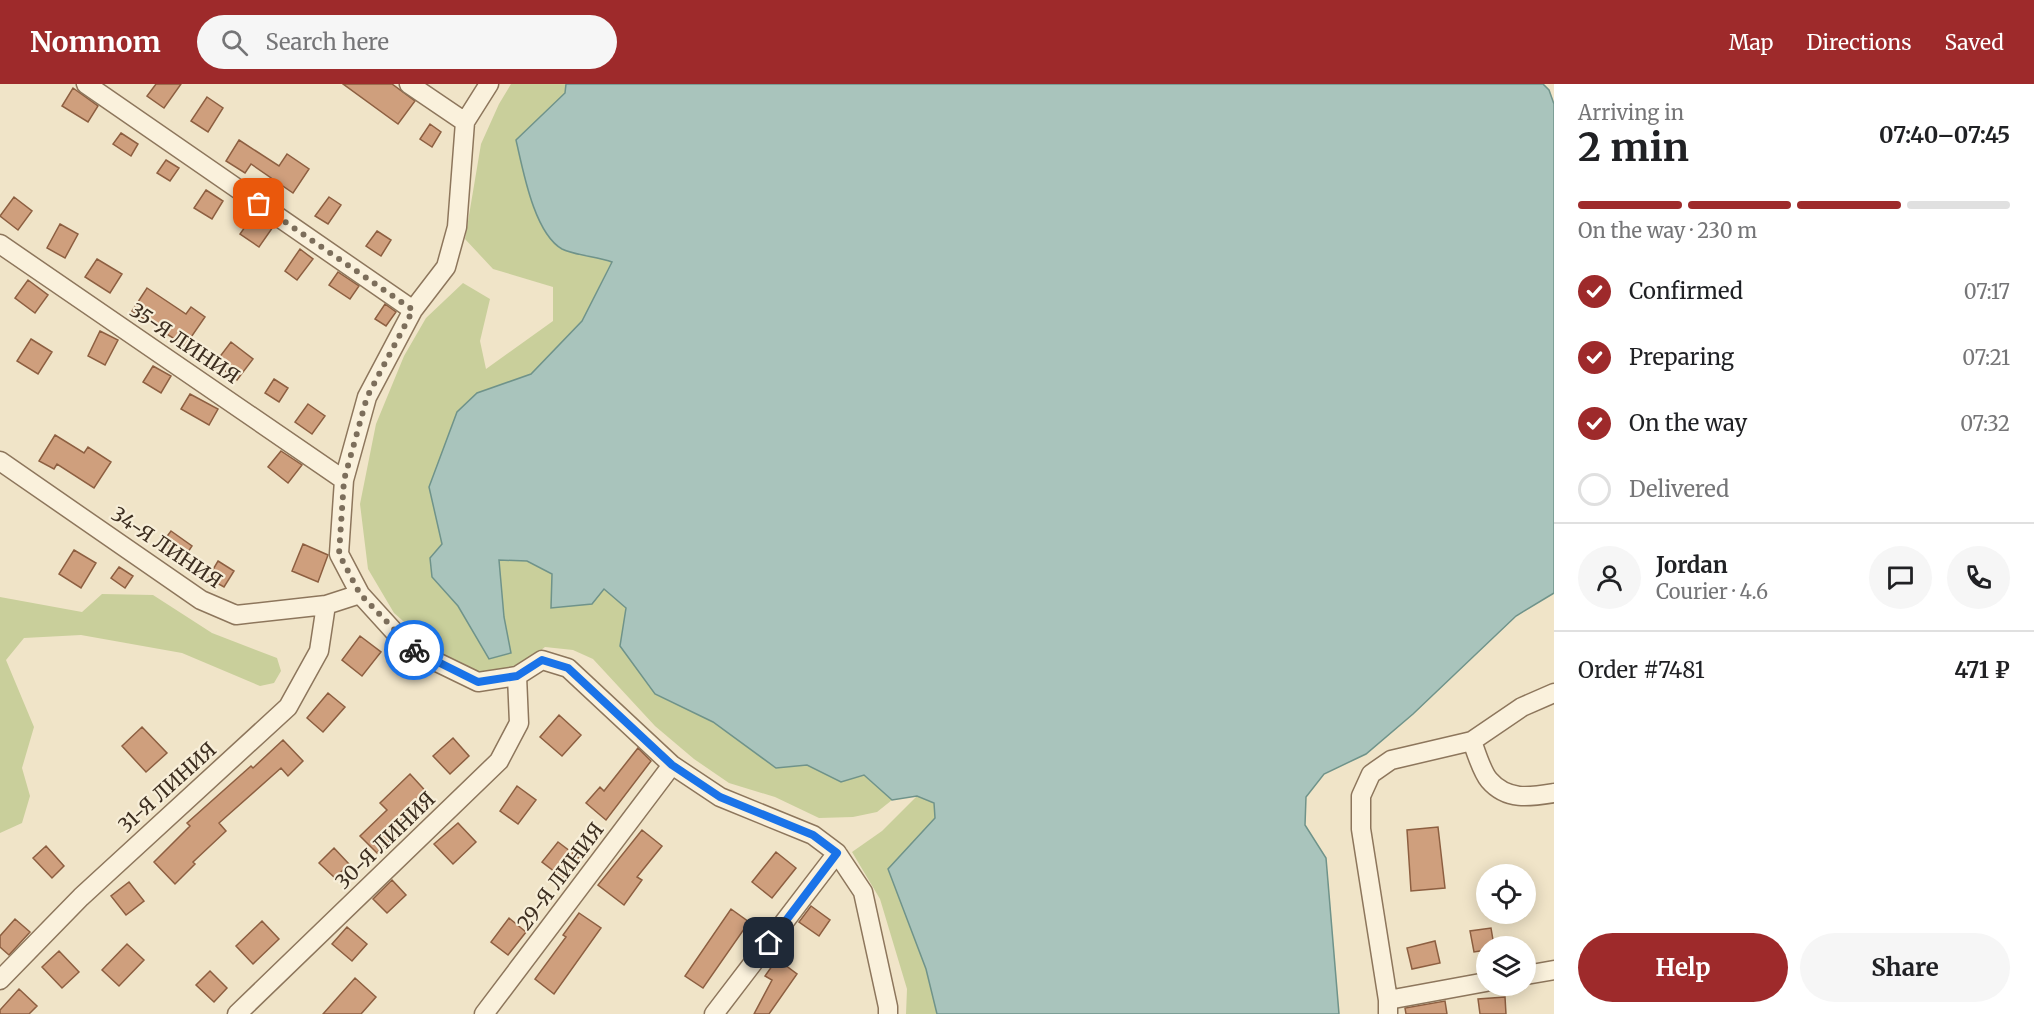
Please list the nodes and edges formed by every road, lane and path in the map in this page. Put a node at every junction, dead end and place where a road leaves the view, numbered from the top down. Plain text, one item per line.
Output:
1 (86, 84) edge
2 (409, 84) edge
3 (489, 84) edge
4 (465, 122) junction
5 (0, 244) edge
6 (413, 310) junction
7 (3, 466) edge
8 (344, 480) junction
9 (360, 594) junction
10 (326, 605) junction
11 (517, 676) junction
12 (1554, 693) edge
13 (1472, 741) junction
14 (672, 765) junction
15 (1554, 793) edge
16 (837, 853) junction
17 (1554, 970) edge
18 (1536, 973) edge
19 (0, 980) edge
20 (1476, 985) edge
21 (1388, 1007) edge
22 (237, 1014) edge
23 (484, 1014) edge
24 (714, 1014) edge
25 (888, 1014) edge

1 - 6 street
2 - 4 street
3 - 4 street
4 - 6 street
5 - 8 street, 35-Я ЛИНИЯ
6 - 8 street
7 - 10 street, 34-Я ЛИНИЯ
8 - 9 street
9 - 10 street, 34-Я ЛИНИЯ
9 - 11 street
10 - 19 street, 31-Я ЛИНИЯ
11 - 14 street
11 - 22 street, 30-Я ЛИНИЯ
12 - 13 street
13 - 15 street
13 - 21 street
14 - 16 street
14 - 23 street, 29-Я ЛИНИЯ
16 - 24 street
16 - 25 street
17 - 18 street
20 - 21 street

